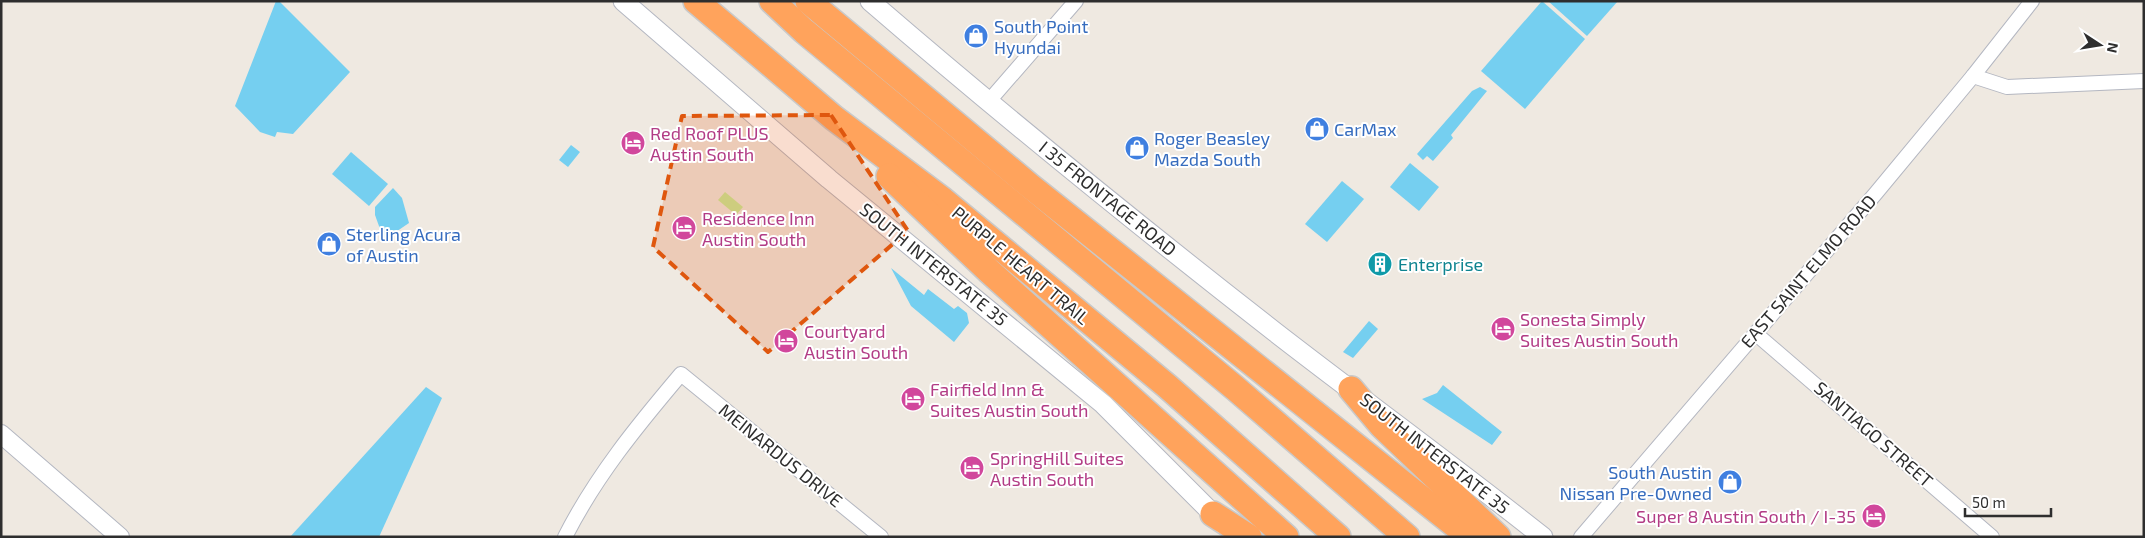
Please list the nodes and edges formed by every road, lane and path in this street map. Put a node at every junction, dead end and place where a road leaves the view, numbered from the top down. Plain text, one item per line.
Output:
1 (622, 1) edge
2 (696, 1) edge
3 (772, 1) edge
4 (808, 1) edge
5 (870, 1) edge
6 (1076, 1) edge
7 (2032, 1) edge
8 (1973, 76) junction
9 (2144, 81) edge
10 (989, 101) junction
11 (834, 118) junction
12 (1755, 333) junction
13 (1352, 389) junction
14 (1, 434) edge
15 (1213, 514) junction
16 (120, 537) edge
17 (565, 537) edge
18 (881, 537) edge
19 (1236, 537) edge
20 (1249, 537) edge
21 (1286, 537) edge
22 (1338, 537) edge
23 (1407, 537) edge
24 (1470, 537) edge
25 (1498, 537) edge
26 (1543, 537) edge
27 (1581, 537) edge
28 (1992, 537) edge

1 - 15 main road, SOUTH INTERSTATE 35
2 - 11 highway, PURPLE HEART TRAIL
3 - 23 highway
4 - 24 highway
5 - 10 main road, I 35 FRONTAGE ROAD
6 - 10 street
7 - 8 street, EAST SAINT ELMO ROAD
8 - 9 street
8 - 12 street, EAST SAINT ELMO ROAD
10 - 13 main road, I 35 FRONTAGE ROAD
11 - 21 highway
11 - 22 highway, PURPLE HEART TRAIL
12 - 27 street, EAST SAINT ELMO ROAD
12 - 28 street, SANTIAGO STREET
13 - 25 highway
13 - 26 main road, SOUTH INTERSTATE 35
14 - 16 street
15 - 19 main road, SOUTH INTERSTATE 35
15 - 20 highway
17 - 18 street, MEINARDUS DRIVE

